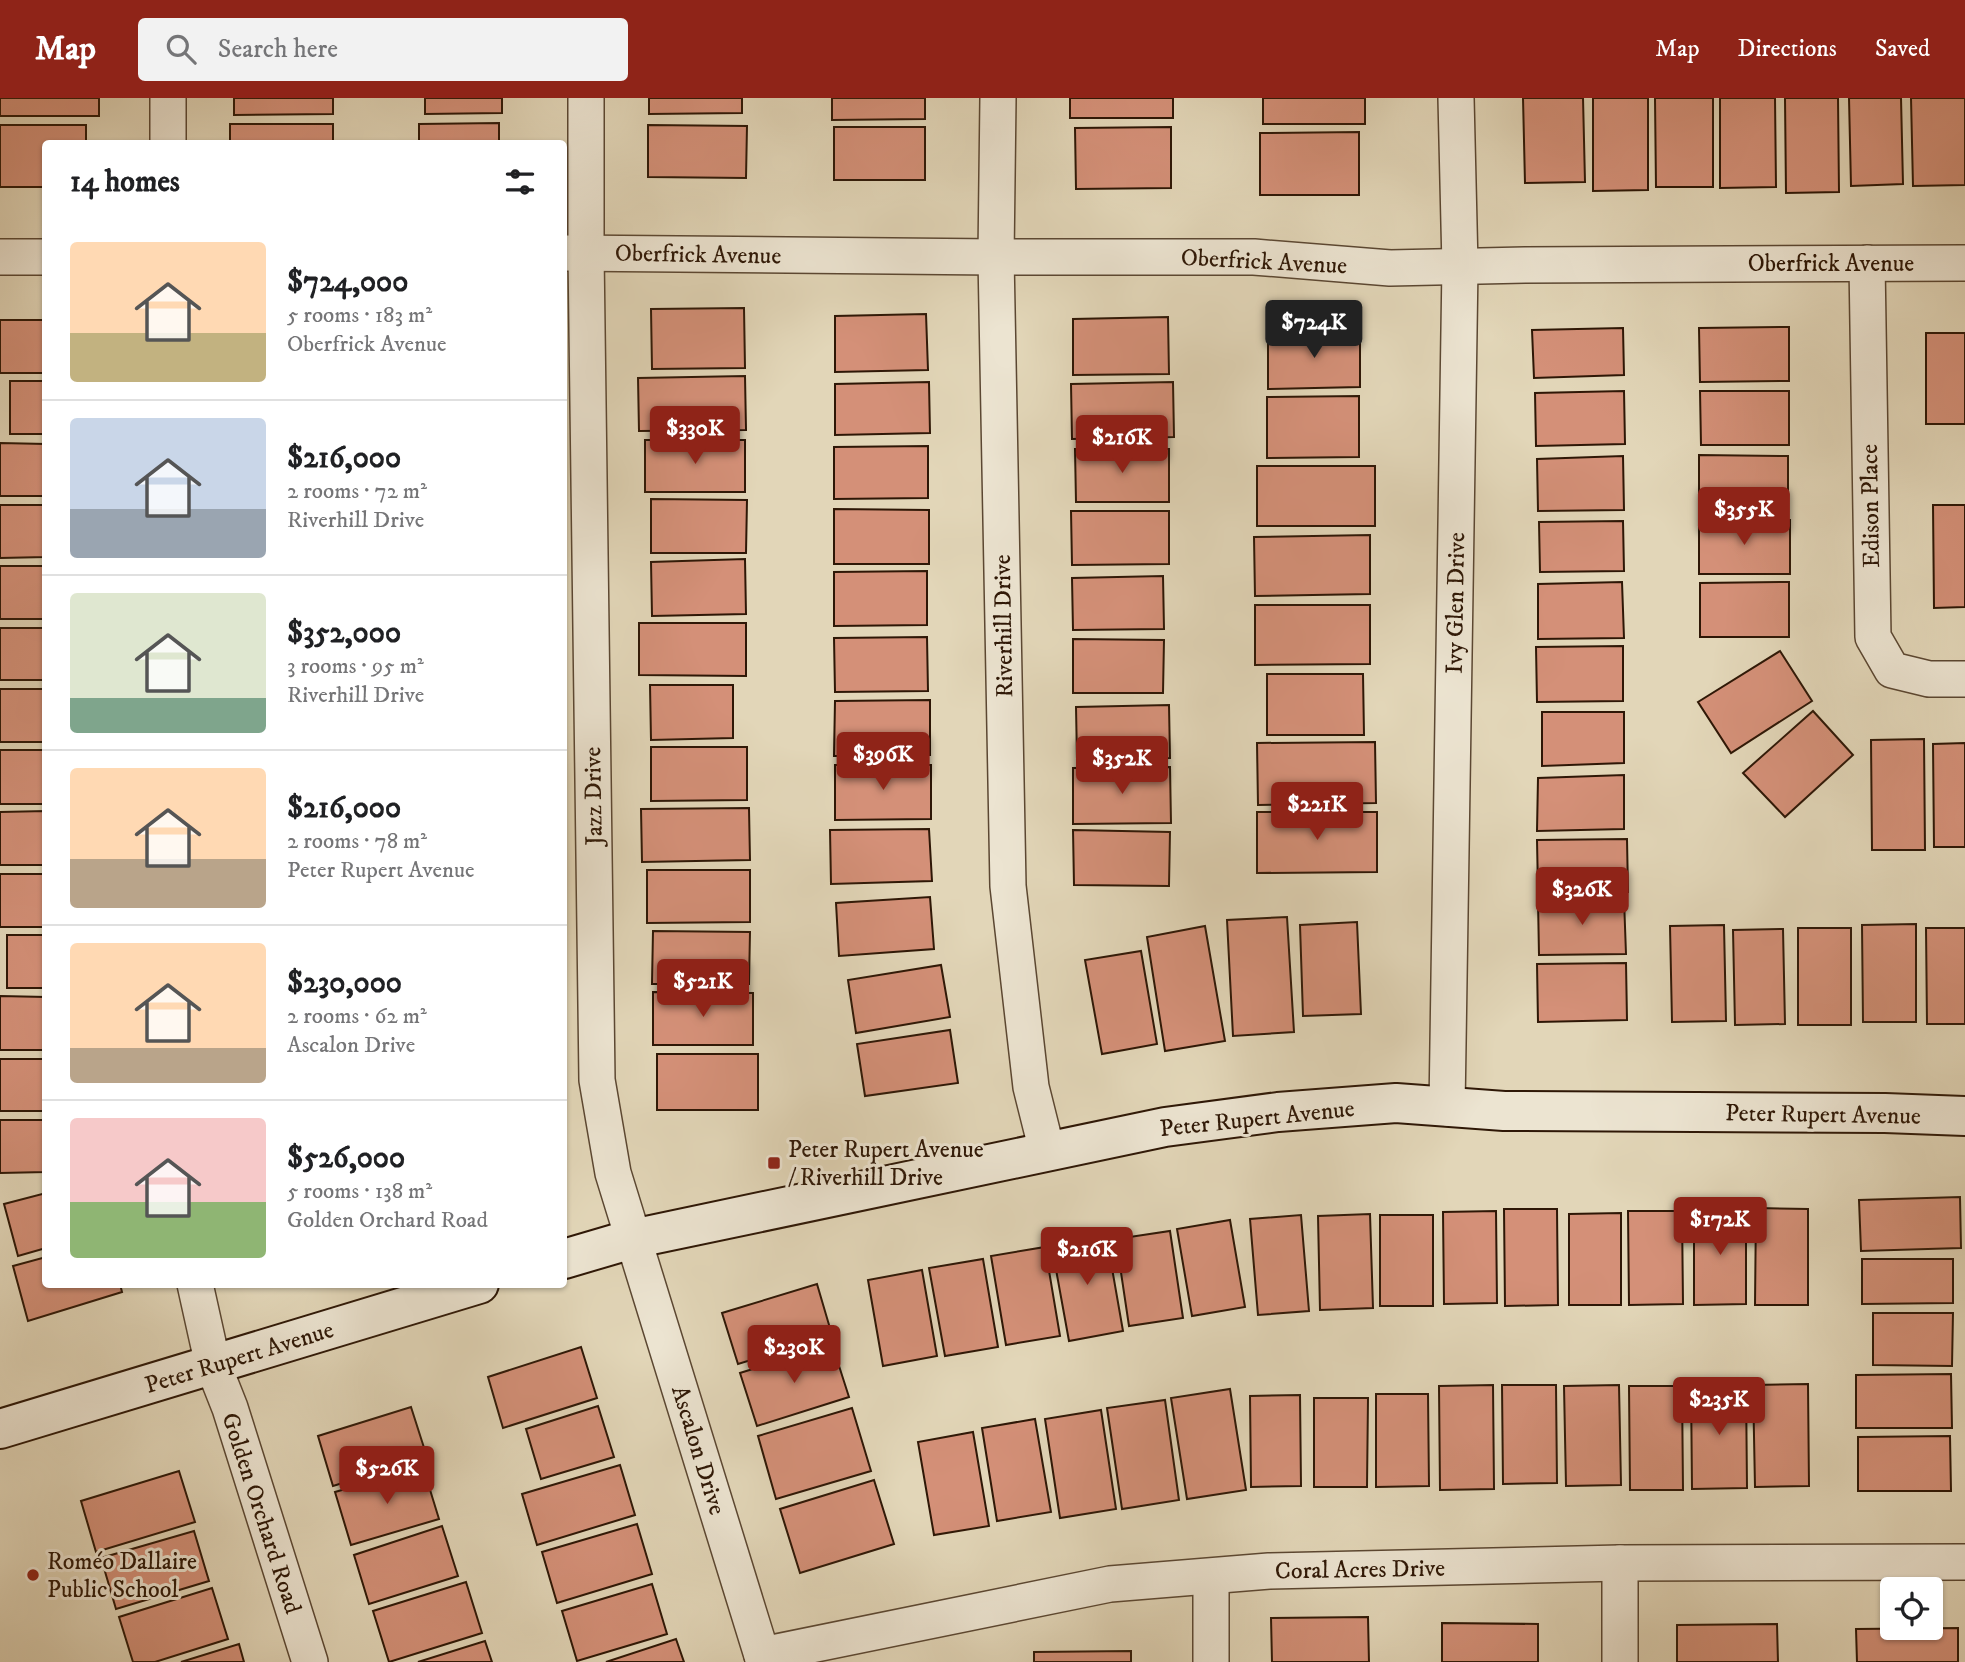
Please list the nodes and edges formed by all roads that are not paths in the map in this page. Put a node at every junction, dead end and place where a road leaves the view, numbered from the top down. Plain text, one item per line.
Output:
1 (168, 98) edge
2 (586, 98) edge
3 (998, 98) edge
4 (1457, 98) edge
5 (168, 140) edge
6 (575, 253) edge
7 (0, 257) edge
8 (42, 257) edge
9 (996, 257) junction
10 (1867, 263) junction
11 (1965, 263) edge
12 (1460, 266) junction
13 (1965, 679) edge
14 (1447, 1108) junction
15 (1965, 1116) edge
16 (1046, 1151) junction
17 (632, 1239) junction
18 (567, 1258) edge
19 (196, 1288) edge
20 (466, 1288) edge
21 (212, 1365) junction
22 (0, 1429) edge
23 (1965, 1562) edge
24 (1620, 1563) junction
25 (1211, 1577) junction
26 (763, 1658) edge
27 (310, 1662) edge
28 (1212, 1662) edge
29 (1620, 1662) edge

1 - 5 street
2 - 6 street, Jazz Drive
3 - 9 street, Riverhill Drive
4 - 12 street, Ivy Glen Drive
6 - 9 street, Oberfrick Avenue
6 - 17 street, Jazz Drive
7 - 8 street
9 - 12 street, Oberfrick Avenue
9 - 16 street, Riverhill Drive
10 - 11 street, Oberfrick Avenue
10 - 12 street, Oberfrick Avenue
10 - 13 street, Edison Place
12 - 14 street, Ivy Glen Drive
14 - 15 street, Peter Rupert Avenue
14 - 16 street, Peter Rupert Avenue
16 - 17 street, Peter Rupert Avenue
17 - 18 street, Peter Rupert Avenue
17 - 26 street, Ascalon Drive
19 - 21 street, Golden Orchard Road
20 - 21 street, Peter Rupert Avenue
21 - 22 street, Peter Rupert Avenue
21 - 27 street, Golden Orchard Road
23 - 24 street, Coral Acres Drive
24 - 25 street, Coral Acres Drive
24 - 29 street
25 - 26 street, Coral Acres Drive
25 - 28 street

